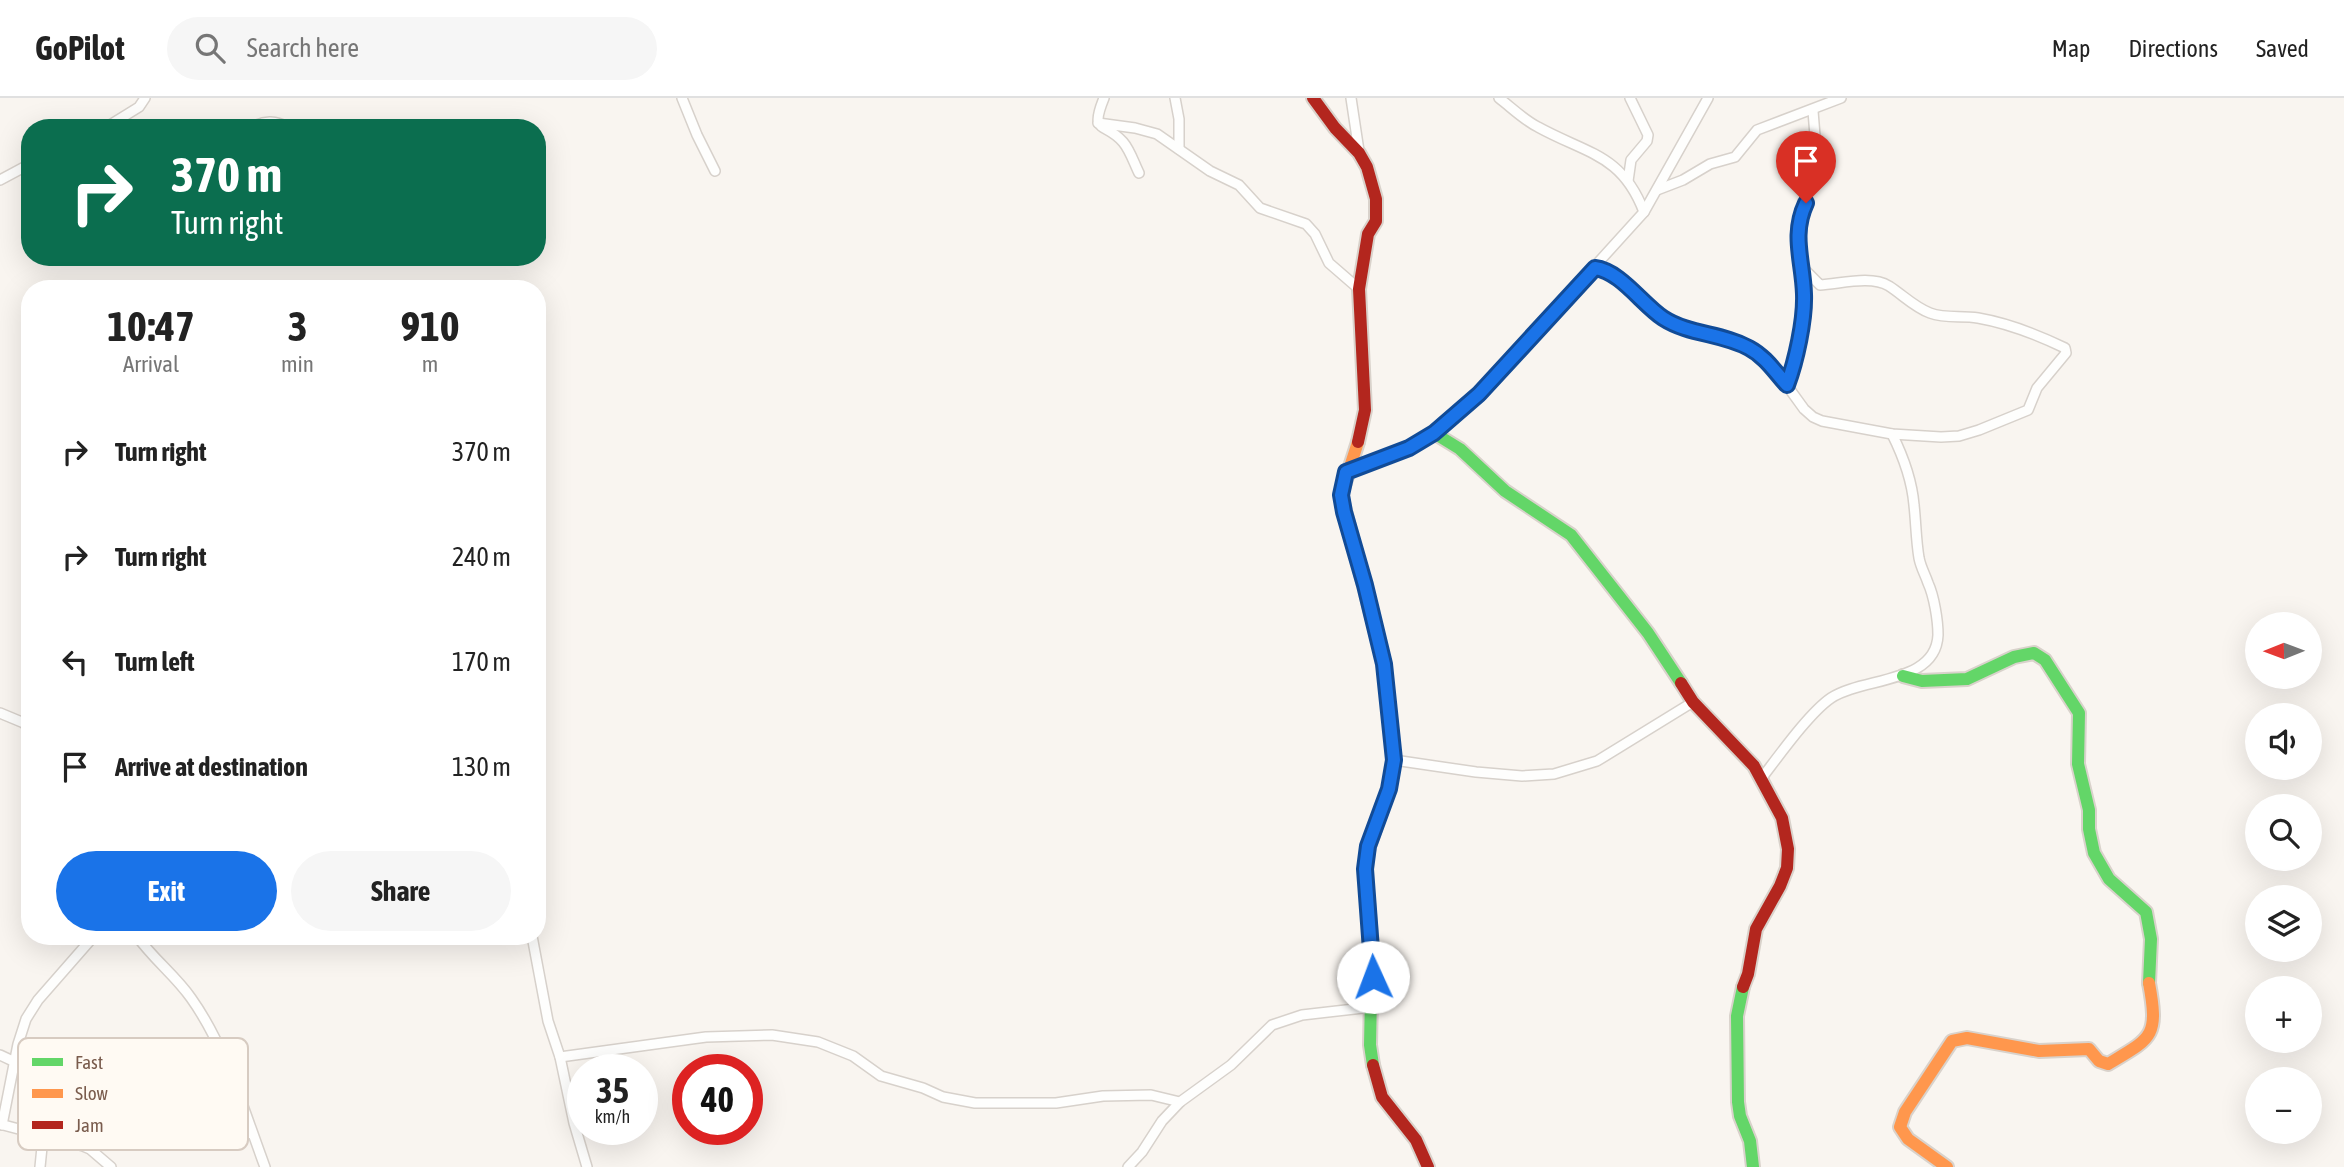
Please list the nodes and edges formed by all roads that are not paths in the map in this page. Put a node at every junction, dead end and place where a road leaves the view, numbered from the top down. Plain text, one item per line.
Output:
1 (145, 98) edge
2 (682, 98) edge
3 (1104, 98) edge
4 (1175, 98) edge
5 (1313, 98) edge
6 (1351, 98) edge
7 (1499, 98) edge
8 (1630, 98) edge
9 (1708, 98) edge
10 (1841, 98) edge
11 (1813, 110) junction
12 (120, 119) edge
13 (1098, 123) junction
14 (1179, 149) junction
15 (1359, 153) junction
16 (21, 169) edge
17 (715, 171) dead end
18 (1139, 173) dead end
19 (0, 180) edge
20 (1628, 181) junction
21 (1657, 190) junction
22 (1644, 212) junction
23 (1595, 268) junction
24 (1803, 268) junction
25 (1359, 289) junction
26 (1787, 385) junction
27 (1434, 433) junction
28 (1892, 434) junction
29 (1346, 472) junction
30 (1903, 676) junction
31 (1693, 702) junction
32 (0, 713) edge
33 (21, 722) edge
34 (1394, 760) junction
35 (1761, 779) junction
36 (86, 945) edge
37 (145, 945) edge
38 (534, 945) edge
39 (1372, 1007) junction
40 (20, 1038) edge
41 (213, 1038) edge
42 (18, 1048) edge
43 (0, 1055) edge
44 (560, 1057) junction
45 (15, 1062) junction
46 (1180, 1102) junction
47 (248, 1123) edge
48 (1, 1125) edge
49 (18, 1130) edge
50 (248, 1133) edge
51 (253, 1134) junction
52 (91, 1150) edge
53 (111, 1167) edge
54 (265, 1167) edge
55 (587, 1167) edge
56 (1128, 1167) edge
57 (1428, 1167) edge
58 (1753, 1167) edge
59 (1947, 1167) edge

1 - 12 street
2 - 17 street
3 - 13 street
4 - 14 street
5 - 15 street
6 - 15 street
7 - 20 street
8 - 20 street
9 - 21 street
10 - 11 street
11 - 21 street
11 - 24 street
13 - 14 street
13 - 18 street
14 - 25 street
15 - 25 street
16 - 19 street
20 - 22 street
21 - 22 street
22 - 23 street
23 - 26 street
23 - 27 street
24 - 26 street
24 - 28 street
25 - 29 street
26 - 28 street
27 - 29 street
27 - 31 street
28 - 30 street
29 - 34 street
30 - 35 street
30 - 59 street
31 - 34 street
31 - 35 street
32 - 33 street
34 - 39 street
35 - 58 street
36 - 40 street
37 - 41 street
38 - 44 street
39 - 46 street
39 - 57 street
42 - 45 street
43 - 45 street
44 - 46 street
44 - 55 street
45 - 48 street
46 - 56 street
47 - 51 street
48 - 49 street
50 - 51 street
51 - 54 street
52 - 53 street

